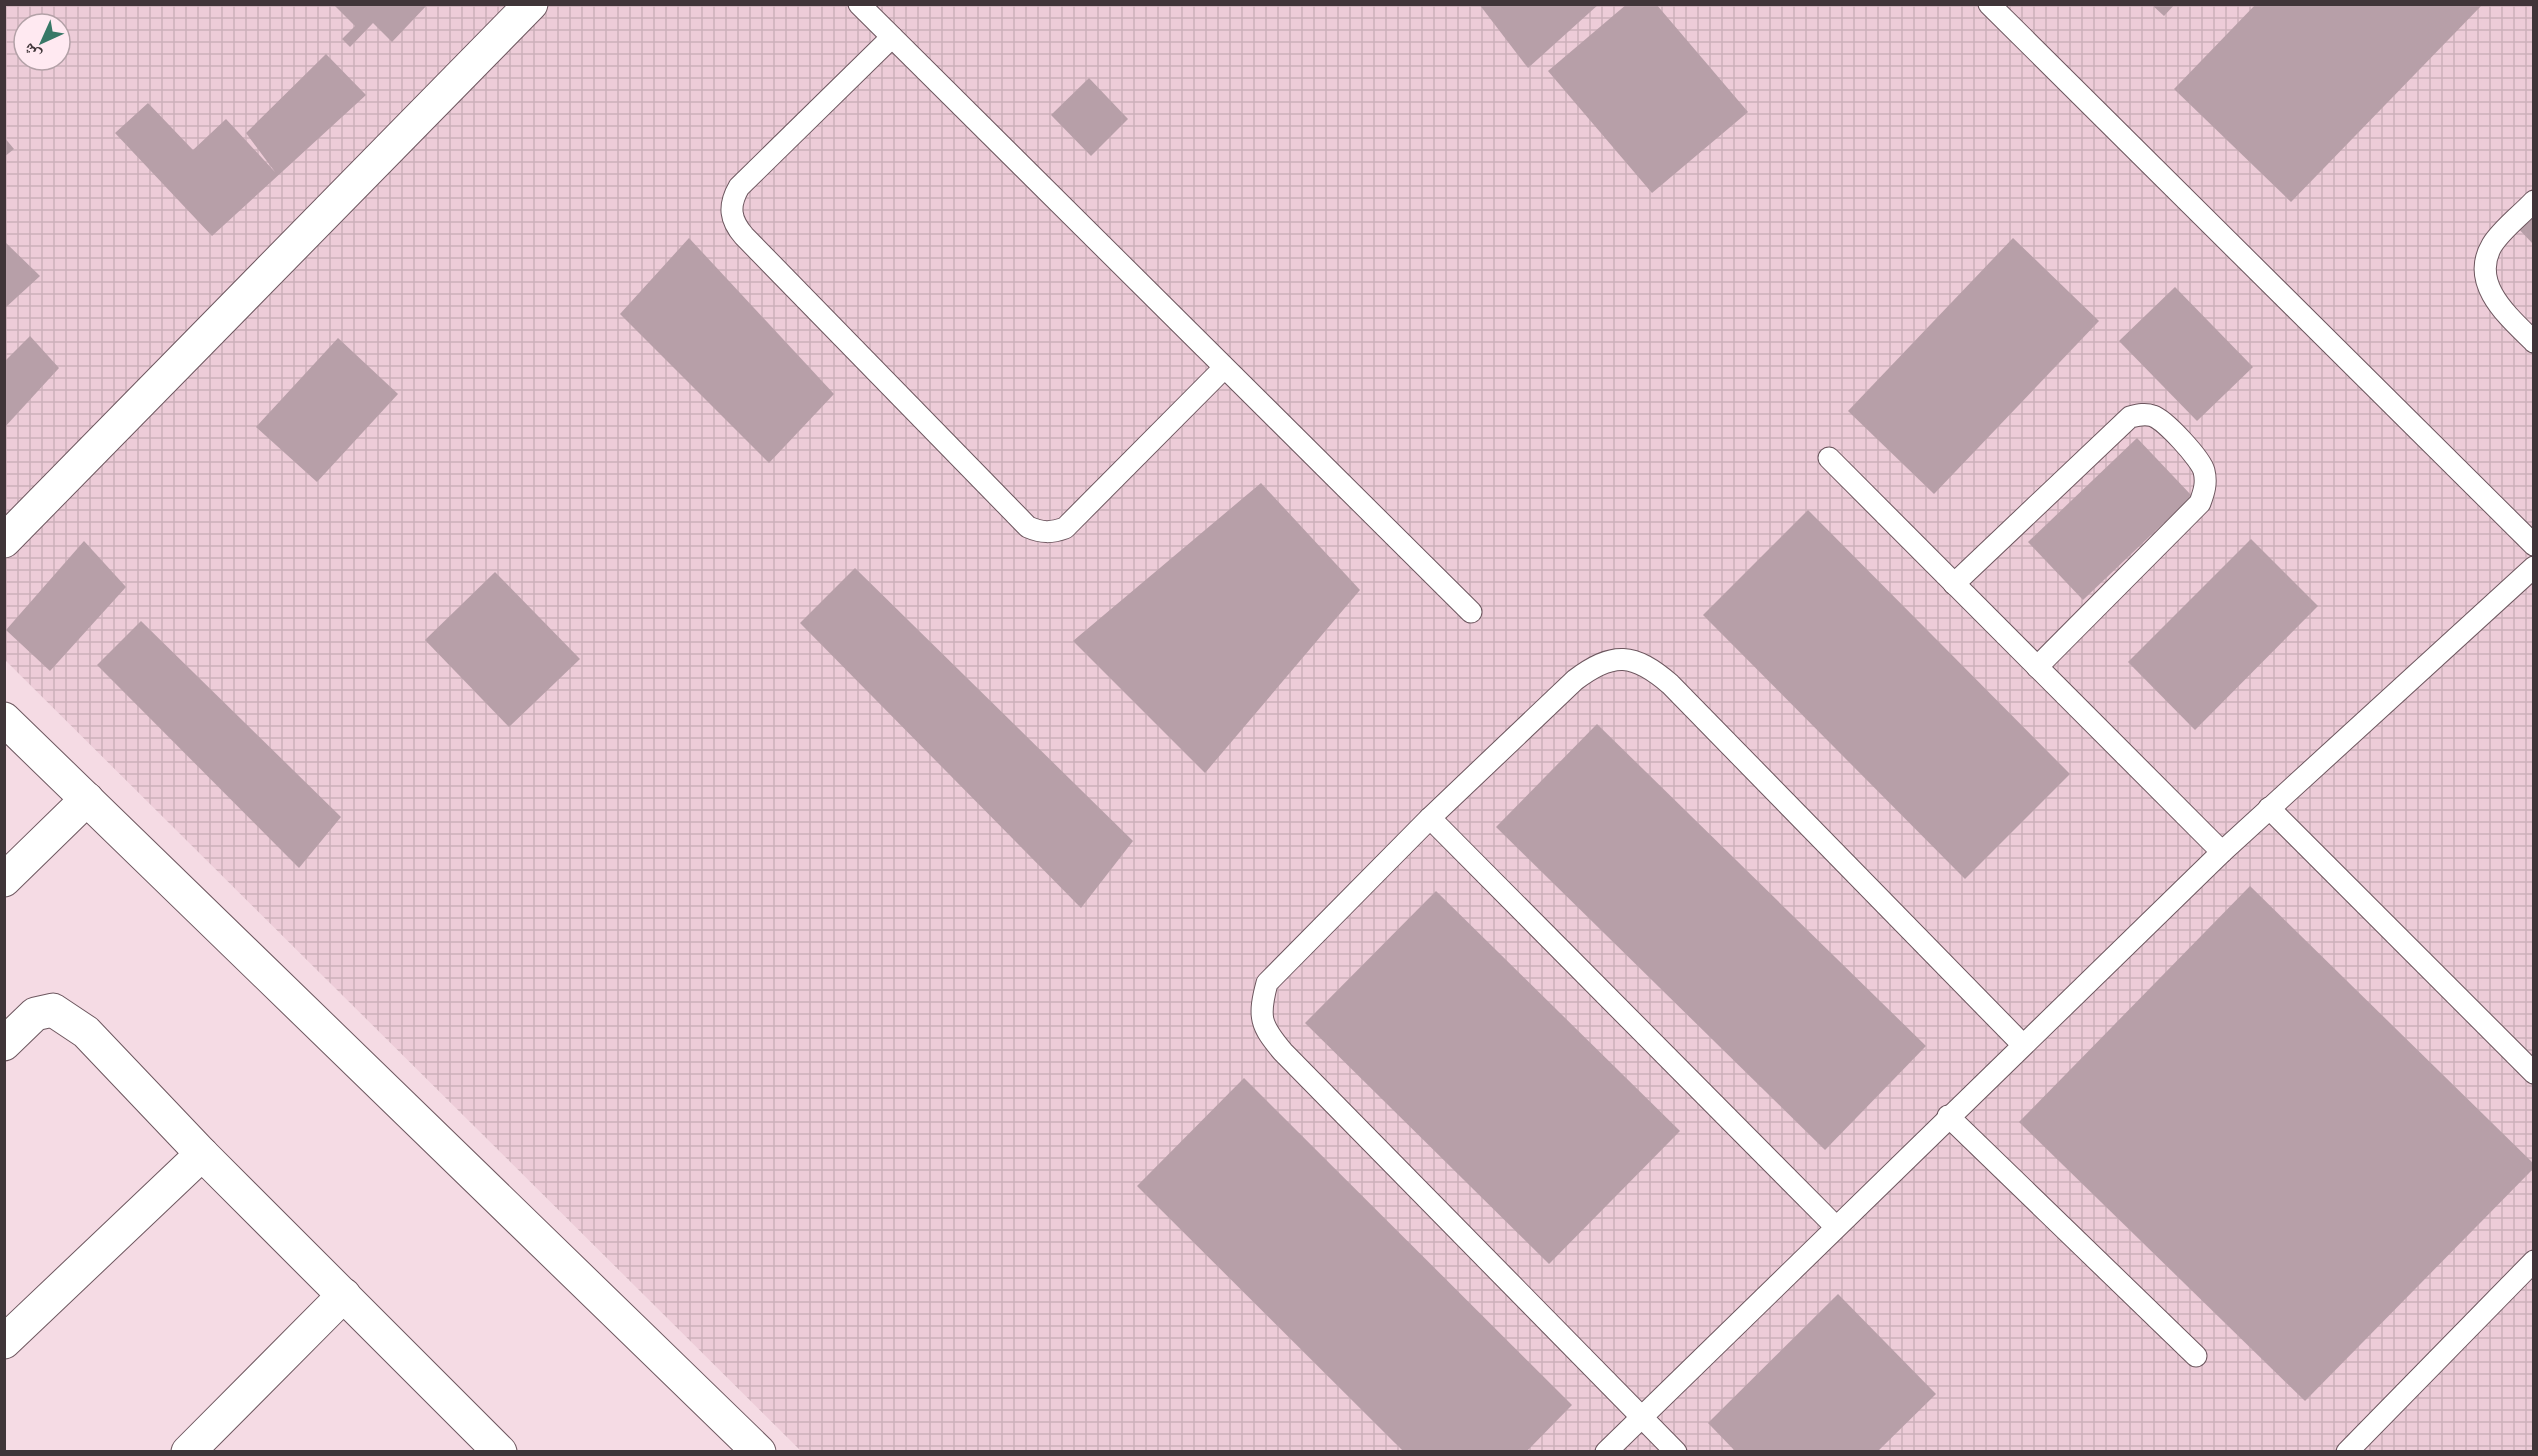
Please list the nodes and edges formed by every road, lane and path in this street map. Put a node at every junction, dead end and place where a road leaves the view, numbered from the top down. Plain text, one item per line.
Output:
1 (531, 4) edge
2 (859, 4) edge
3 (1989, 4) edge
4 (891, 37) junction
5 (2534, 201) edge
6 (2534, 342) edge
7 (1224, 368) junction
8 (1828, 458) dead end
9 (4, 541) edge
10 (2534, 545) edge
11 (2534, 567) edge
12 (1954, 584) junction
13 (1471, 612) dead end
14 (2037, 667) junction
15 (4, 719) edge
16 (87, 799) junction
17 (2268, 808) junction
18 (1430, 818) junction
19 (2222, 852) junction
20 (4, 880) edge
21 (4, 1044) edge
22 (2022, 1044) junction
23 (2534, 1073) edge
24 (1948, 1116) junction
25 (202, 1154) junction
26 (1836, 1226) junction
27 (2534, 1261) edge
28 (344, 1295) junction
29 (4, 1342) edge
30 (2196, 1356) dead end
31 (1641, 1417) junction
32 (487, 1448) edge
33 (188, 1452) edge
34 (759, 1452) edge
35 (1606, 1452) edge
36 (1676, 1452) edge
37 (2347, 1452) edge

1 - 9 street
2 - 4 lane
3 - 10 lane
4 - 7 lane
4 - 7 lane
5 - 6 lane
7 - 13 lane
8 - 12 lane
11 - 17 lane
12 - 14 lane
12 - 14 lane
14 - 19 lane
15 - 16 street
16 - 20 street
16 - 34 street
17 - 19 lane
17 - 23 lane
18 - 22 lane
18 - 26 lane
18 - 31 lane
19 - 22 lane
21 - 25 street
22 - 24 lane
24 - 26 lane
24 - 30 lane
25 - 28 street
25 - 29 street
26 - 31 lane
27 - 37 lane
28 - 32 street
28 - 33 street
31 - 35 lane
31 - 36 lane

